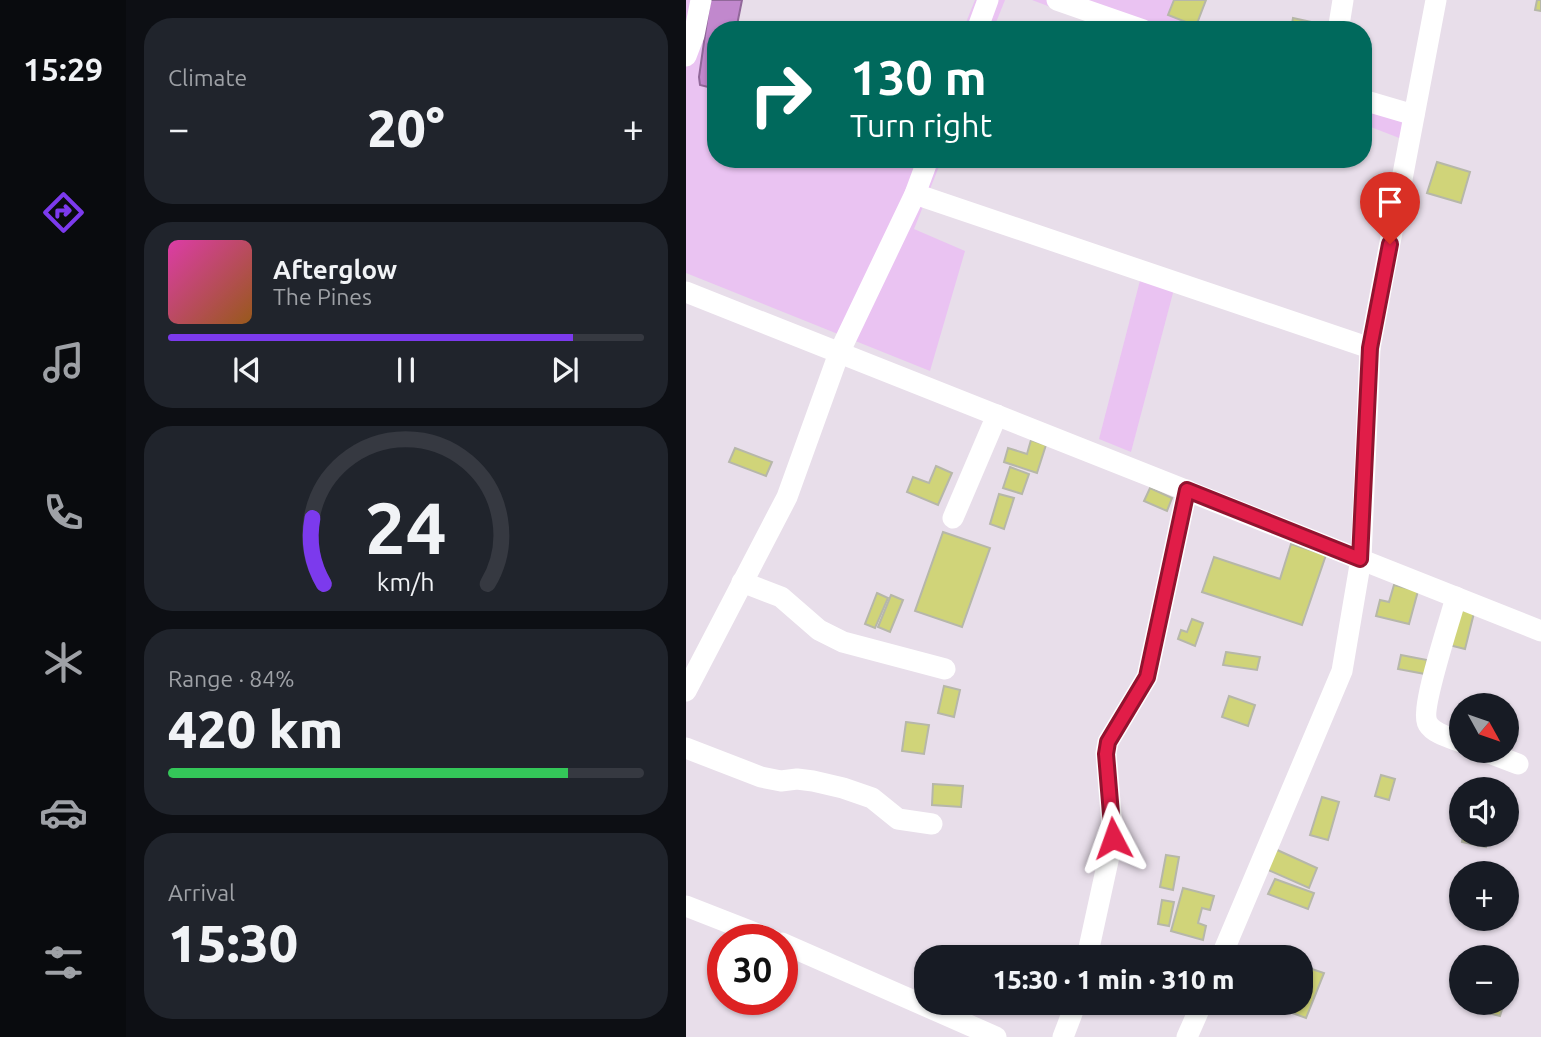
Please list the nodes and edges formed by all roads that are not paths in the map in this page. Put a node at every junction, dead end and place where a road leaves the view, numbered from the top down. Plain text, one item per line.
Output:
1 (701, 0) edge
2 (988, 0) edge
3 (1057, 0) edge
4 (1343, 0) edge
5 (1436, 0) edge
6 (980, 21) edge
7 (1117, 21) edge
8 (1340, 21) edge
9 (686, 56) edge
10 (1372, 103) edge
11 (1414, 115) junction
12 (925, 168) edge
13 (915, 194) junction
14 (686, 292) edge
15 (1370, 348) junction
16 (839, 353) junction
17 (997, 415) junction
18 (1187, 490) junction
19 (953, 519) dead end
20 (1360, 559) junction
21 (742, 582) junction
22 (1456, 597) junction
23 (1541, 631) edge
24 (945, 669) dead end
25 (686, 691) edge
26 (1449, 737) edge
27 (686, 748) edge
28 (932, 824) dead end
29 (686, 906) edge
30 (732, 924) edge
31 (1090, 945) edge
32 (1226, 945) edge
33 (798, 950) edge
34 (1071, 1015) edge
35 (1197, 1015) edge
36 (996, 1037) edge
37 (1063, 1037) edge
38 (1187, 1037) edge

1 - 9 street
2 - 6 street
3 - 7 street
4 - 8 street
5 - 11 street
10 - 11 street
11 - 15 street
12 - 13 street
13 - 15 street
13 - 16 street
14 - 16 street
15 - 20 street
16 - 17 street
16 - 21 street
17 - 18 street
17 - 19 street
18 - 20 street
18 - 31 street
20 - 22 street
20 - 32 street
21 - 24 street
21 - 25 street
22 - 23 street
22 - 26 street
27 - 28 street
29 - 30 street
33 - 36 street
34 - 37 street
35 - 38 street

